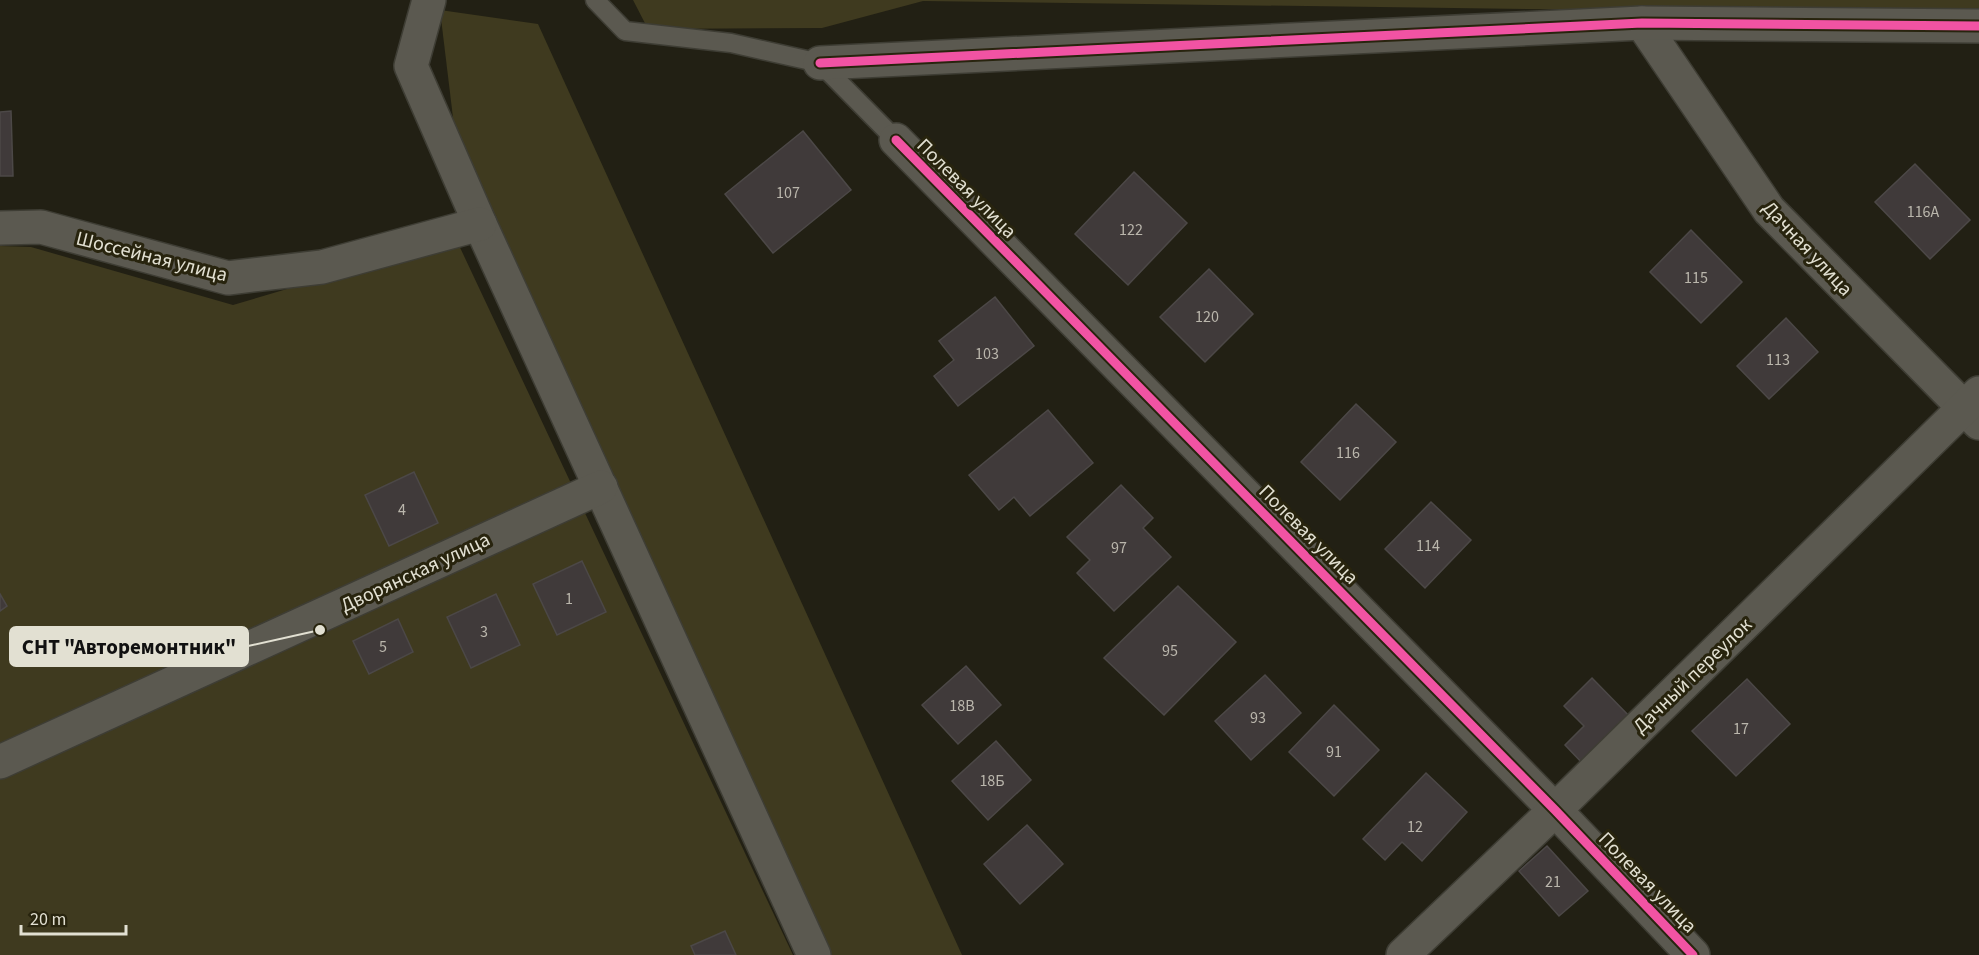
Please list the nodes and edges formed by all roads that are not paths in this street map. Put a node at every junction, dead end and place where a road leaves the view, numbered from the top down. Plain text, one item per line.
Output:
1 (429, 0) edge
2 (595, 0) edge
3 (1642, 23) junction
4 (1979, 26) edge
5 (820, 63) junction
6 (896, 140) joint
7 (480, 224) junction
8 (0, 228) edge
9 (1974, 408) edge
10 (601, 487) junction
11 (0, 762) edge
12 (1555, 810) junction
13 (814, 955) edge
14 (1403, 955) edge
15 (1694, 955) edge

1 - 7 street
2 - 5 lane
3 - 4 street
3 - 5 street
3 - 9 street, Дачная улица
5 - 6 lane
6 - 12 street, Полевая улица
7 - 8 street, Шоссейная улица
7 - 10 street
9 - 12 street, Дачный переулок
10 - 11 street, Дворянская улица
10 - 13 street
12 - 14 street, Дачный переулок
12 - 15 street, Полевая улица

